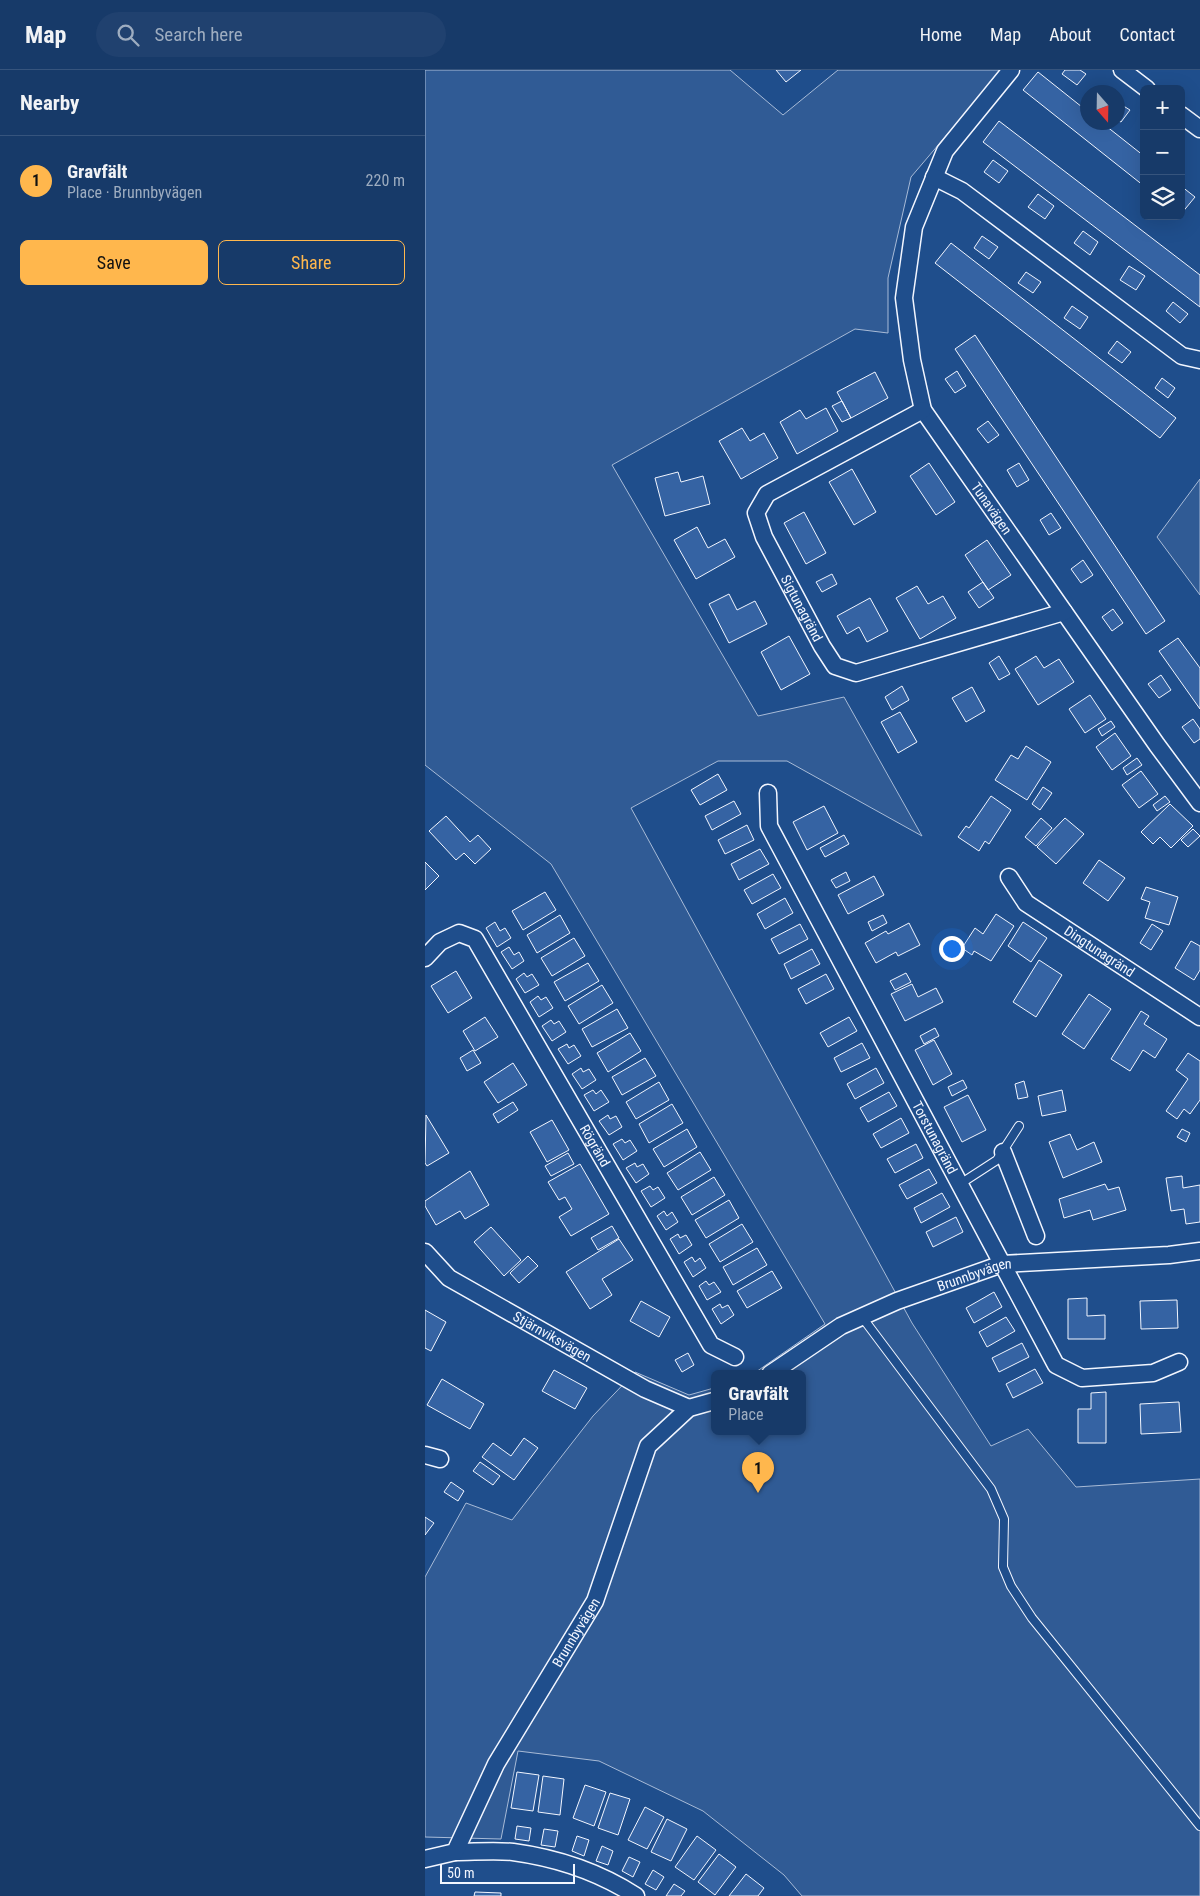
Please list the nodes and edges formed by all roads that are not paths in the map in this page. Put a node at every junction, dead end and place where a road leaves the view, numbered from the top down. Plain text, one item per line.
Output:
1 (1011, 70) edge
2 (1122, 70) edge
3 (1142, 85) edge
4 (1185, 118) edge
5 (1200, 129) edge
6 (934, 177) junction
7 (1200, 360) edge
8 (923, 410) junction
9 (1064, 612) junction
10 (767, 793) dead end
11 (1200, 803) edge
12 (1009, 877) dead end
13 (425, 958) edge
14 (1200, 1017) edge
15 (1019, 1126) dead end
16 (1003, 1152) junction
17 (960, 1184) junction
18 (1036, 1236) dead end
19 (1200, 1250) edge
20 (425, 1252) edge
21 (1002, 1264) junction
22 (862, 1317) junction
23 (735, 1357) dead end
24 (1179, 1362) dead end
25 (776, 1370) edge
26 (711, 1402) edge
27 (689, 1408) junction
28 (1200, 1826) edge
29 (455, 1852) junction
30 (425, 1859) edge
31 (636, 1896) edge

1 - 6 street, Tunavägen
2 - 3 street
4 - 5 street
6 - 7 street
6 - 8 street, Tunavägen
8 - 9 street, Tunavägen
8 - 9 street, Sigtunagränd
9 - 11 street, Tunavägen
10 - 17 street, Torstunagränd
12 - 14 street, Dingtunagränd
13 - 23 street, Rögränd
15 - 16 lane
16 - 17 lane
16 - 18 street
17 - 21 street, Torstunagränd
19 - 21 street, Brunnbyvägen
20 - 27 street, Stjärnviksvägen
21 - 22 street, Brunnbyvägen
21 - 24 street, Torstunagränd
22 - 25 street, Brunnbyvägen
22 - 28 lane
26 - 27 street, Brunnbyvägen
27 - 29 street, Brunnbyvägen
29 - 30 street
29 - 31 street

